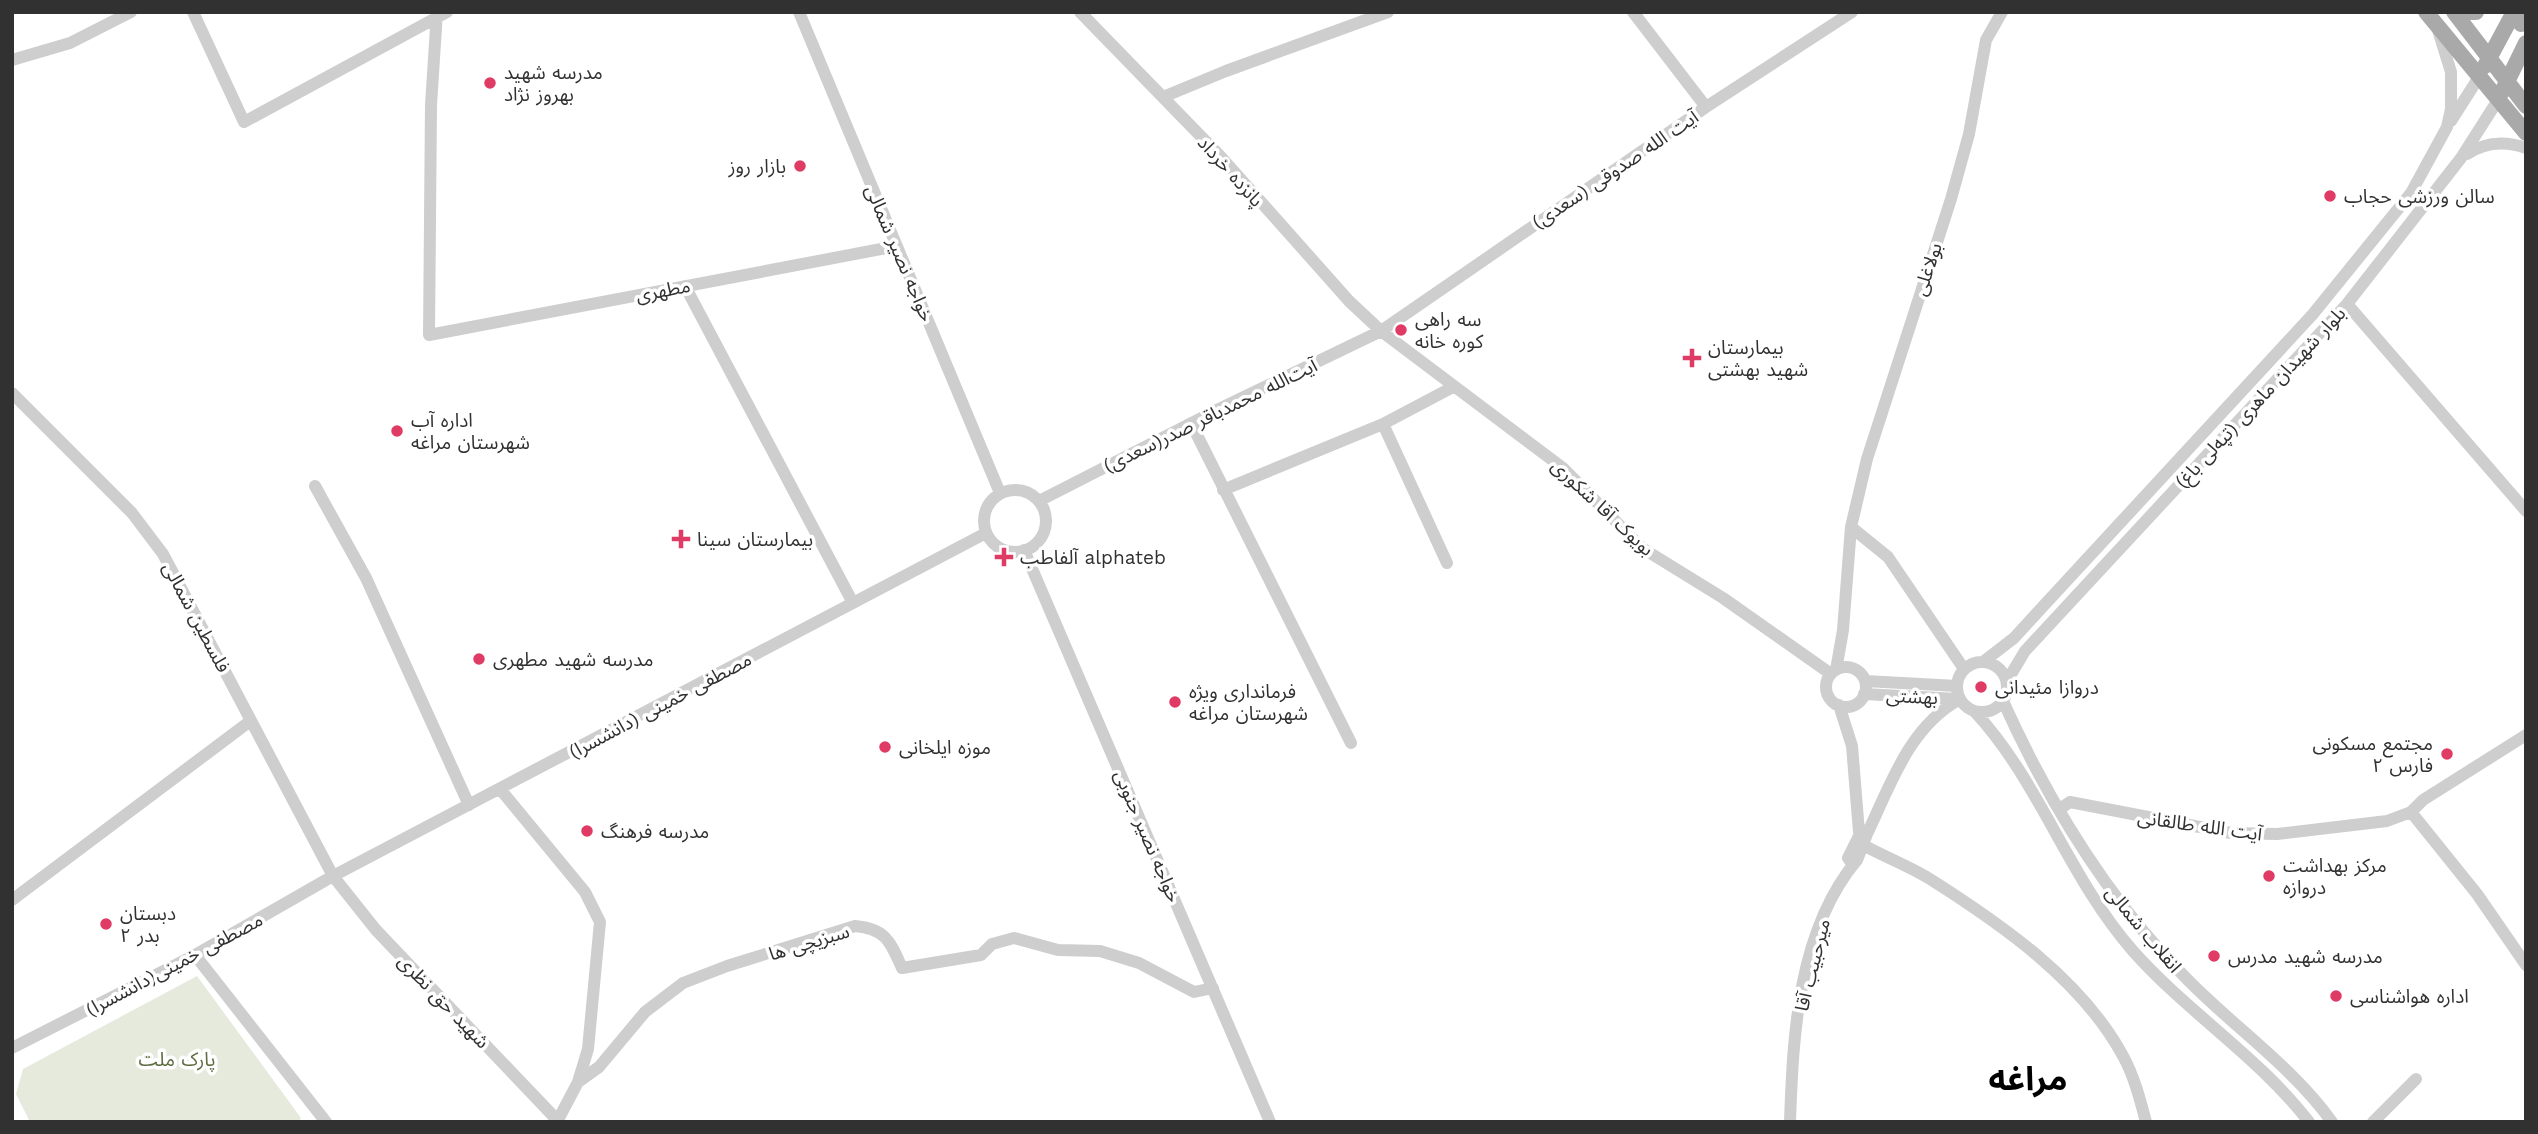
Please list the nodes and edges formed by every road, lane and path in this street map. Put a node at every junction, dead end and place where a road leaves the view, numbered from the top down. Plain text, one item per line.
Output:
1 (131, 12) edge
2 (193, 12) edge
3 (799, 12) edge
4 (1080, 12) edge
5 (1388, 12) edge
6 (1633, 12) edge
7 (1853, 12) edge
8 (2002, 12) edge
9 (2426, 12) edge
10 (2454, 12) edge
11 (2469, 12) edge
12 (2476, 12) edge
13 (2515, 12) edge
14 (440, 14) edge
15 (2526, 23) edge
16 (2437, 27) junction
17 (2526, 43) edge
18 (2488, 59) junction
19 (12, 60) edge
20 (2479, 77) junction
21 (2506, 83) junction
22 (1163, 97) junction
23 (2498, 100) junction
24 (2526, 106) edge
25 (1706, 107) junction
26 (2447, 127) junction
27 (2526, 133) edge
28 (2526, 148) edge
29 (2461, 158) junction
30 (2412, 193) junction
31 (2425, 206) junction
32 (897, 246) junction
33 (685, 286) junction
34 (2347, 304) junction
35 (1381, 331) junction
36 (1454, 387) junction
37 (14, 398) edge
38 (1191, 423) junction
39 (1383, 424) junction
40 (315, 486) dead end
41 (1223, 490) junction
42 (1000, 493) junction
43 (1039, 501) junction
44 (2526, 511) edge
45 (1851, 527) junction
46 (986, 533) junction
47 (1024, 550) junction
48 (1447, 563) dead end
49 (853, 603) junction
50 (1983, 662) junction
51 (1964, 669) junction
52 (1833, 672) junction
53 (2007, 681) junction
54 (1864, 687) junction
55 (1958, 693) junction
56 (2003, 701) junction
57 (1839, 705) junction
58 (1975, 712) junction
59 (249, 722) junction
60 (2526, 735) edge
61 (1352, 743) dead end
62 (500, 789) junction
63 (469, 805) junction
64 (2061, 808) junction
65 (2411, 812) junction
66 (1863, 837) junction
67 (333, 876) junction
68 (12, 900) edge
69 (195, 955) junction
70 (2526, 965) edge
71 (1213, 988) junction
72 (12, 1048) edge
73 (2416, 1080) dead end
74 (578, 1082) junction
75 (559, 1121) edge
76 (326, 1122) edge
77 (1270, 1122) edge
78 (1790, 1122) edge
79 (2146, 1122) edge
80 (2309, 1122) edge
81 (2332, 1122) edge
82 (2373, 1122) edge

1 - 19 street
2 - 14 street
3 - 32 street, خواجه نصیر شمالی
4 - 22 street, پانزده خرداد
5 - 22 street
6 - 25 street
7 - 25 street, آیت الله صدوقی (سعدی)
8 - 45 street, بولاغلی
9 - 16 main road
10 - 18 main road
11 - 12 main road
13 - 15 main road
13 - 18 main road
14 - 33 street, مطهری
16 - 20 main road
16 - 26 street, بلوار شهیدان ماهری (تپه‌لی باغ)
17 - 21 main road
18 - 20 main road
18 - 21 main road
20 - 23 main road
20 - 26 street, بلوار شهیدان ماهری (تپه‌لی باغ)
21 - 23 main road
21 - 24 main road
22 - 35 street, پانزده خرداد
23 - 27 main road
23 - 29 street, بلوار شهیدان ماهری (تپه‌لی باغ)
25 - 35 street, آیت الله صدوقی (سعدی)
26 - 30 street, بلوار شهیدان ماهری (تپه‌لی باغ)
28 - 29 street
29 - 31 street, بلوار شهیدان ماهری (تپه‌لی باغ)
30 - 31 street
30 - 50 street, بلوار شهیدان ماهری (تپه‌لی باغ)
31 - 34 street, بلوار شهیدان ماهری (تپه‌لی باغ)
32 - 33 street, مطهری
32 - 42 street, خواجه نصیر شمالی
33 - 49 street
34 - 44 street
34 - 53 street, بلوار شهیدان ماهری (تپه‌لی باغ)
35 - 36 street, بویوک آقا شکوری
35 - 38 street, آیت‌الله محمدباقر صدر(سعدی)
36 - 39 street
36 - 52 street, بویوک آقا شکوری
37 - 59 street, فلسطین شمالی
38 - 41 street
38 - 43 street, آیت‌الله محمدباقر صدر(سعدی)
39 - 41 street
39 - 48 street
40 - 63 street
41 - 61 street
42 - 43 street
42 - 46 street
43 - 47 street
45 - 51 street
45 - 52 street, بولاغلی
46 - 47 street
46 - 49 street, مصطفی خمینی (دانشسرا)
47 - 71 street, خواجه نصیر جنوبی
49 - 62 street, مصطفی خمینی (دانشسرا)
50 - 51 street
50 - 53 street
51 - 55 street
52 - 54 street
52 - 57 street
53 - 56 street
54 - 55 street, بهشتی
54 - 57 street
55 - 58 street
55 - 66 street, میرحبیب آقا
56 - 58 street
56 - 64 street, انقلاب شمالی
57 - 66 street
58 - 80 street, انقلاب شمالی
59 - 67 street, فلسطین شمالی
59 - 68 street
60 - 65 street, آیت الله طالقانی
62 - 63 street, مصطفی خمینی (دانشسرا)
62 - 74 street
63 - 67 street, مصطفی خمینی (دانشسرا)
64 - 65 street, آیت الله طالقانی
64 - 81 street, انقلاب شمالی
65 - 70 street
66 - 78 street, میرحبیب آقا
66 - 79 street
67 - 69 street, (دانشسرا)مصطفی خمینی
67 - 75 street, شهید حق نظری
69 - 72 street, (دانشسرا)مصطفی خمینی
69 - 76 street
71 - 74 street, سبزیچی ها
71 - 77 street, خواجه نصیر جنوبی
73 - 82 street
74 - 75 street

